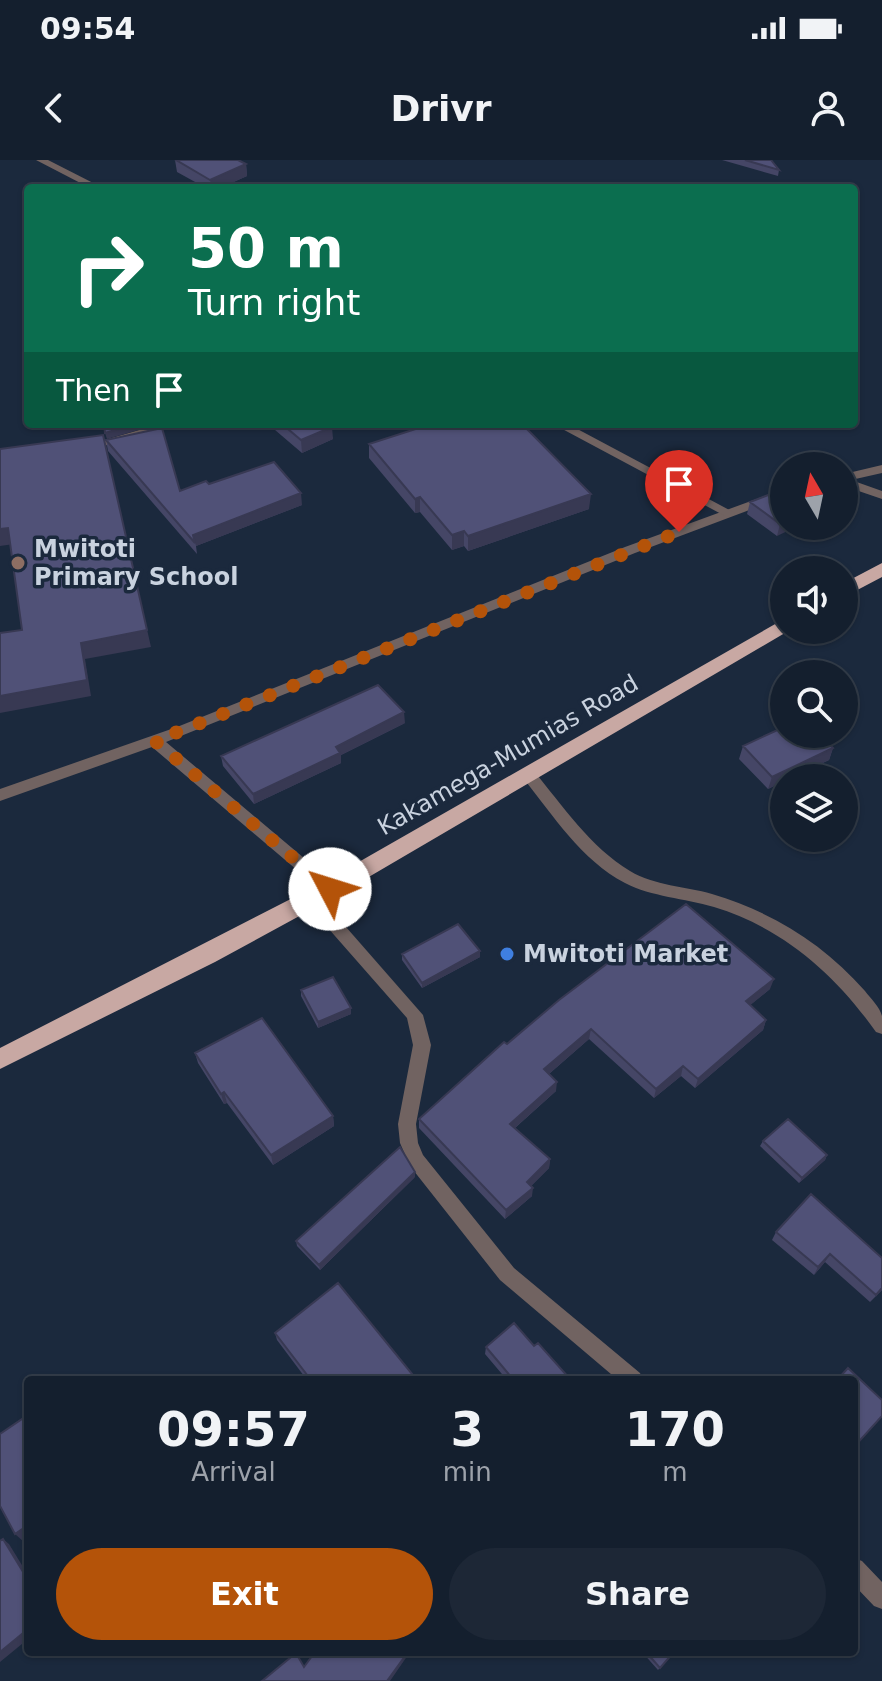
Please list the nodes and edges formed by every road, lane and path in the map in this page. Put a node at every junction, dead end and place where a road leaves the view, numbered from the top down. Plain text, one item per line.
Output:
1 (41, 160) edge
2 (90, 184) edge
3 (158, 428) edge
4 (567, 428) edge
5 (67, 451) edge
6 (882, 469) edge
7 (858, 476) edge
8 (858, 486) edge
9 (882, 495) edge
10 (770, 498) edge
11 (729, 513) junction
12 (882, 569) edge
13 (858, 583) edge
14 (770, 633) edge
15 (155, 741) junction
16 (528, 774) junction
17 (0, 795) edge
18 (321, 894) junction
19 (882, 1027) edge
20 (0, 1059) edge
21 (628, 1376) edge
22 (858, 1573) edge
23 (882, 1598) edge

1 - 2 street
3 - 5 street
4 - 11 street
6 - 7 street
8 - 9 street
10 - 11 street
11 - 15 street
12 - 13 highway
14 - 16 highway, Kakamega-Mumias Road
15 - 17 street
15 - 18 street
16 - 18 highway, Kakamega-Mumias Road
16 - 19 street
18 - 20 highway, Kakamega-Mumias Road
18 - 21 street
22 - 23 street

